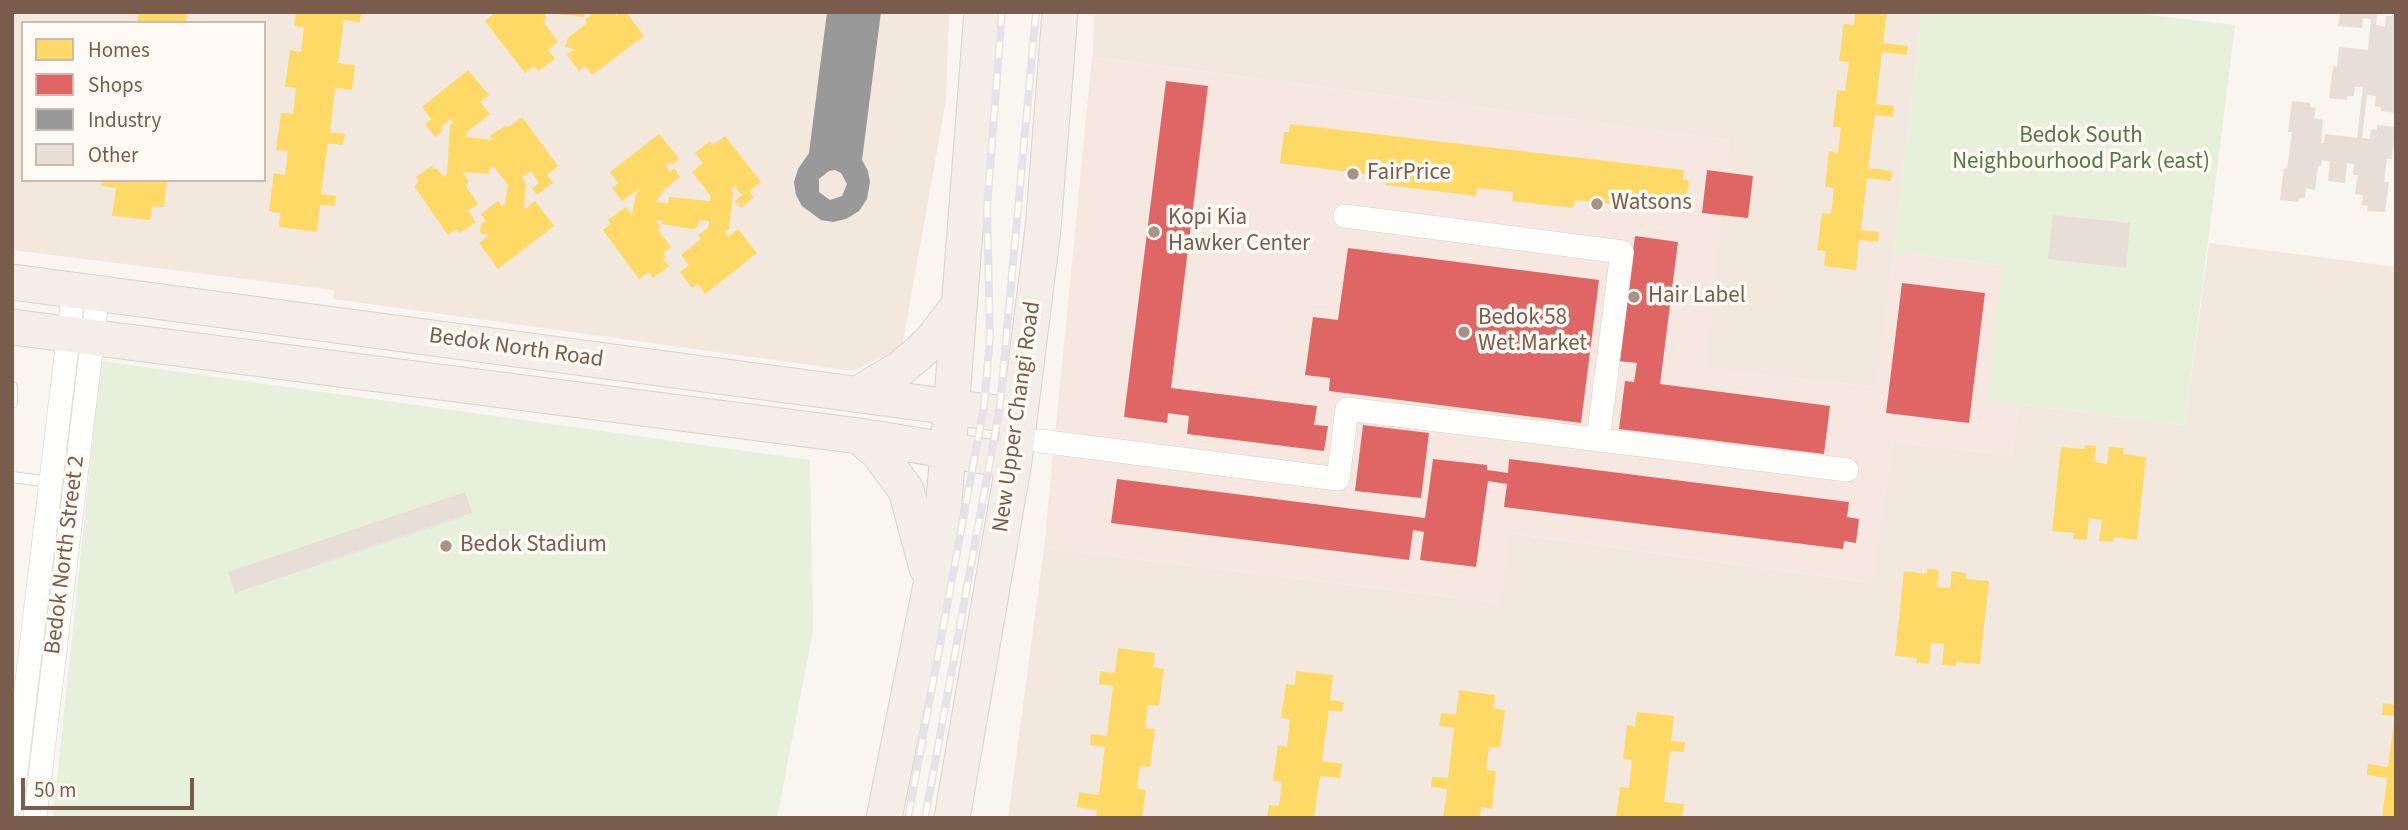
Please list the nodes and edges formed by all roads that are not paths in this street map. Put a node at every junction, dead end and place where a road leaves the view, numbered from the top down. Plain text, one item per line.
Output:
1 (982, 12) edge
2 (1060, 12) edge
3 (1345, 216) dead end
4 (12, 282) edge
5 (86, 291) junction
6 (959, 305) junction
7 (12, 327) edge
8 (81, 335) junction
9 (12, 387) edge
10 (858, 394) junction
11 (12, 403) edge
12 (950, 407) junction
13 (859, 436) junction
14 (1024, 439) junction
15 (1598, 440) junction
16 (947, 452) junction
17 (1847, 470) dead end
18 (12, 477) edge
19 (51, 482) junction
20 (75, 485) junction
21 (931, 585) junction
22 (12, 805) edge
23 (35, 818) edge
24 (884, 818) edge
25 (951, 818) edge

1 - 6 main road
2 - 14 main road, New Upper Changi Road
3 - 15 street
4 - 5 main road, Bedok North Road
5 - 8 street, Bedok North Street 2
5 - 10 main road, Bedok North Road
6 - 10 main road
6 - 12 main road
7 - 8 main road, Bedok North Road
8 - 13 main road, Bedok North Road
8 - 19 street, Bedok North Street 2
8 - 20 street, Bedok North Street 2
9 - 11 lane
10 - 12 main road, Bedok North Road
12 - 14 main road, Bedok North Road
12 - 16 main road
13 - 16 main road, Bedok North Road
13 - 21 main road
14 - 15 street
14 - 16 main road, Bedok North Road
14 - 25 main road, New Upper Changi Road
15 - 17 street
16 - 21 main road
18 - 19 lane
19 - 20 lane
19 - 22 street, Bedok North Street 2
20 - 23 street, Bedok North Street 2
21 - 24 main road

